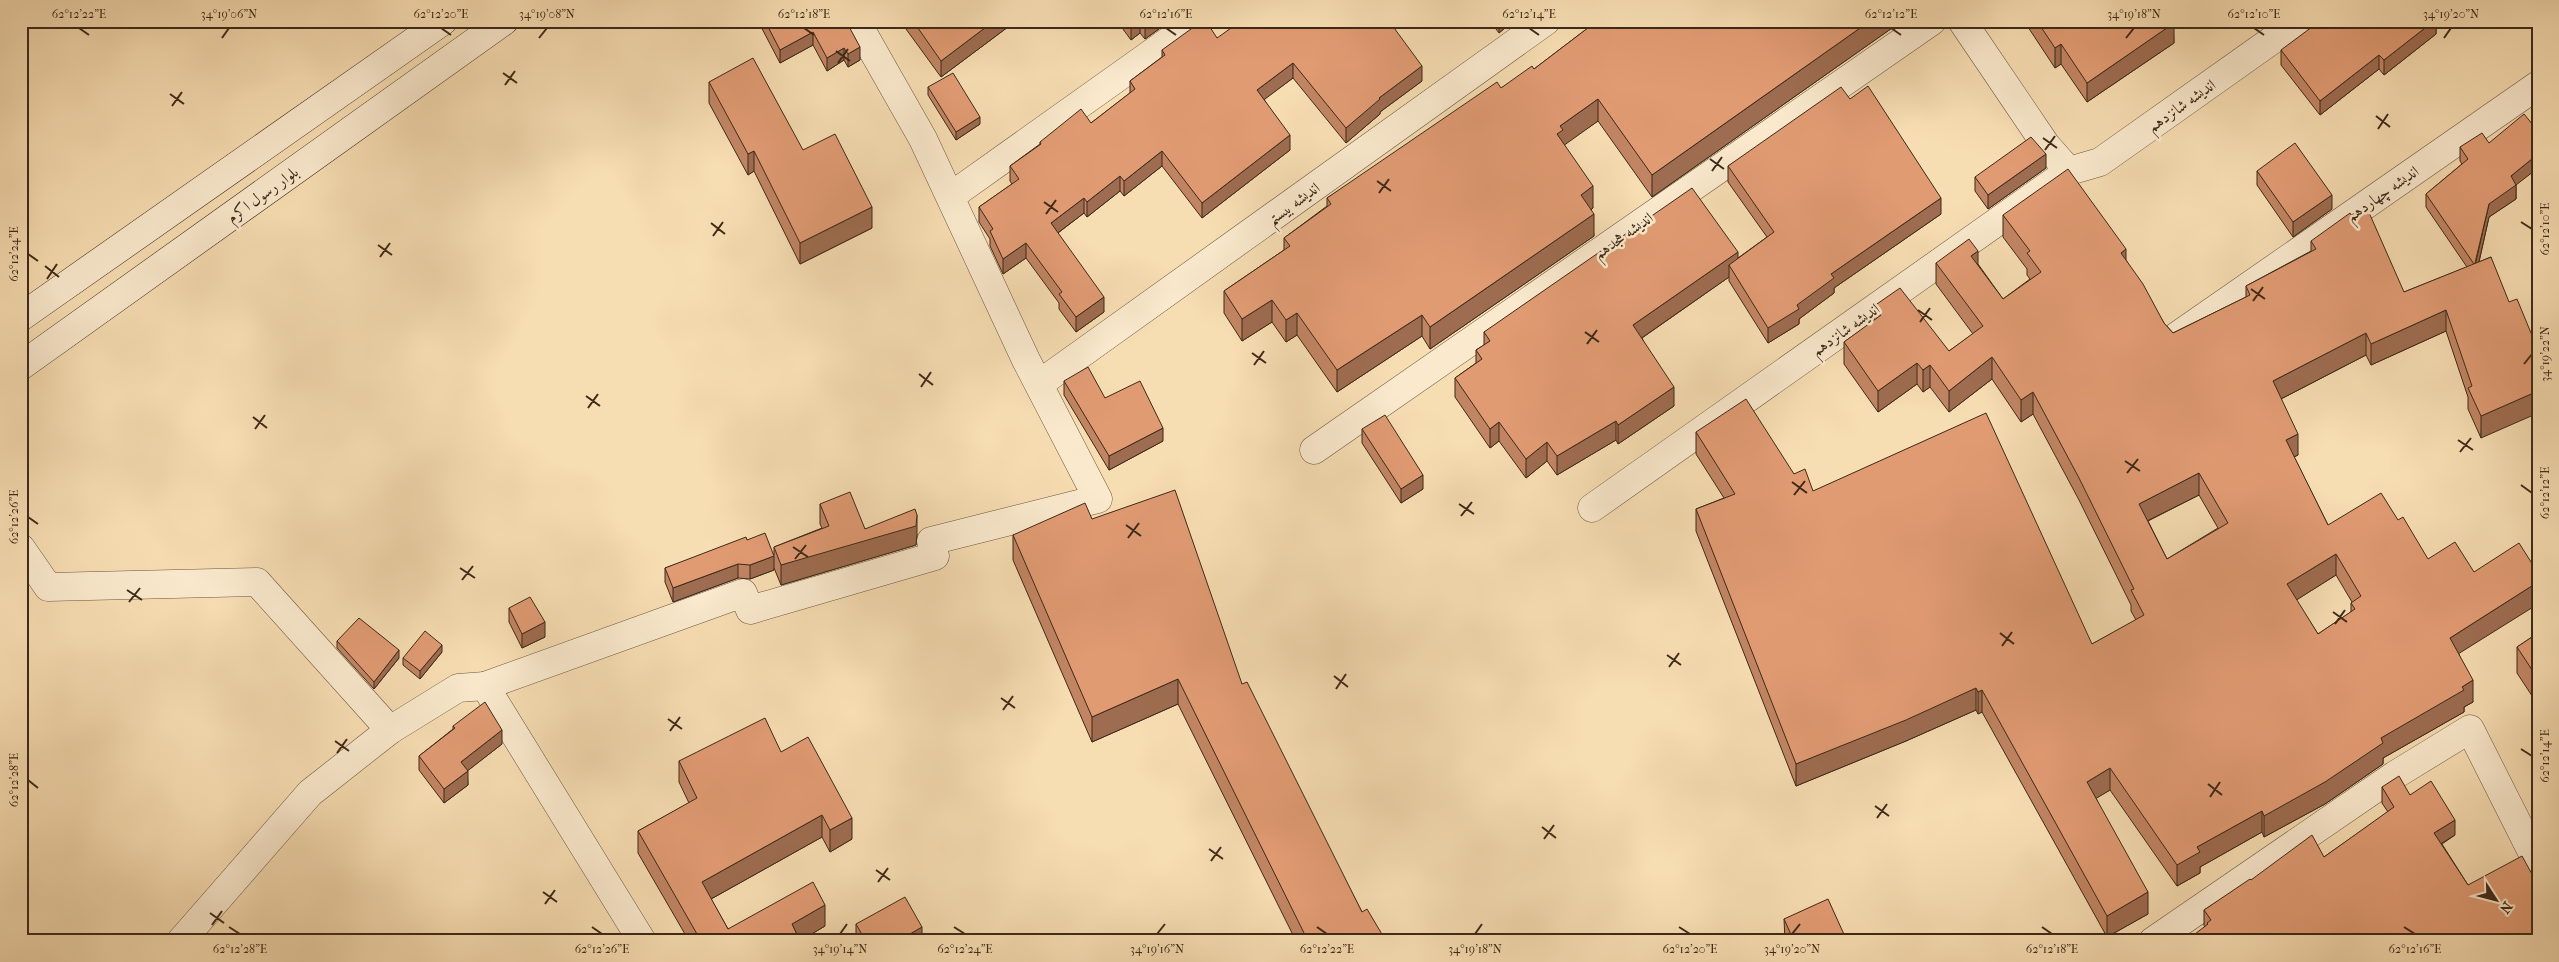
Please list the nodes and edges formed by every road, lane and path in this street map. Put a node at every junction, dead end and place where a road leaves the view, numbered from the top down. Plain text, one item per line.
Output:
1 (443, 21) edge
2 (504, 21) edge
3 (856, 21) edge
4 (1197, 21) edge
5 (1546, 21) edge
6 (1932, 21) edge
7 (1962, 21) edge
8 (2299, 21) edge
9 (2538, 85) edge
10 (2069, 171) junction
11 (951, 196) junction
12 (21, 317) edge
13 (2177, 336) edge
14 (21, 366) edge
15 (1039, 384) junction
16 (1314, 450) dead end
17 (1592, 508) dead end
18 (21, 548) edge
19 (485, 686) junction
20 (390, 730) junction
21 (2538, 864) edge
22 (181, 941) edge
23 (642, 941) edge
24 (2154, 941) edge

1 - 12 street
2 - 14 street, بلوار رسول اکرم
3 - 11 street
4 - 11 street
5 - 15 street, اندیشه بیستم
6 - 16 street, اندیشه هجدهم
7 - 10 street
8 - 10 street, اندیشه شانزدهم
9 - 13 street, اندیشه چهاردهم
10 - 17 street, اندیشه شانزدهم
11 - 15 street
15 - 19 street
18 - 20 street
19 - 20 street
19 - 23 street
20 - 22 street
21 - 24 street

